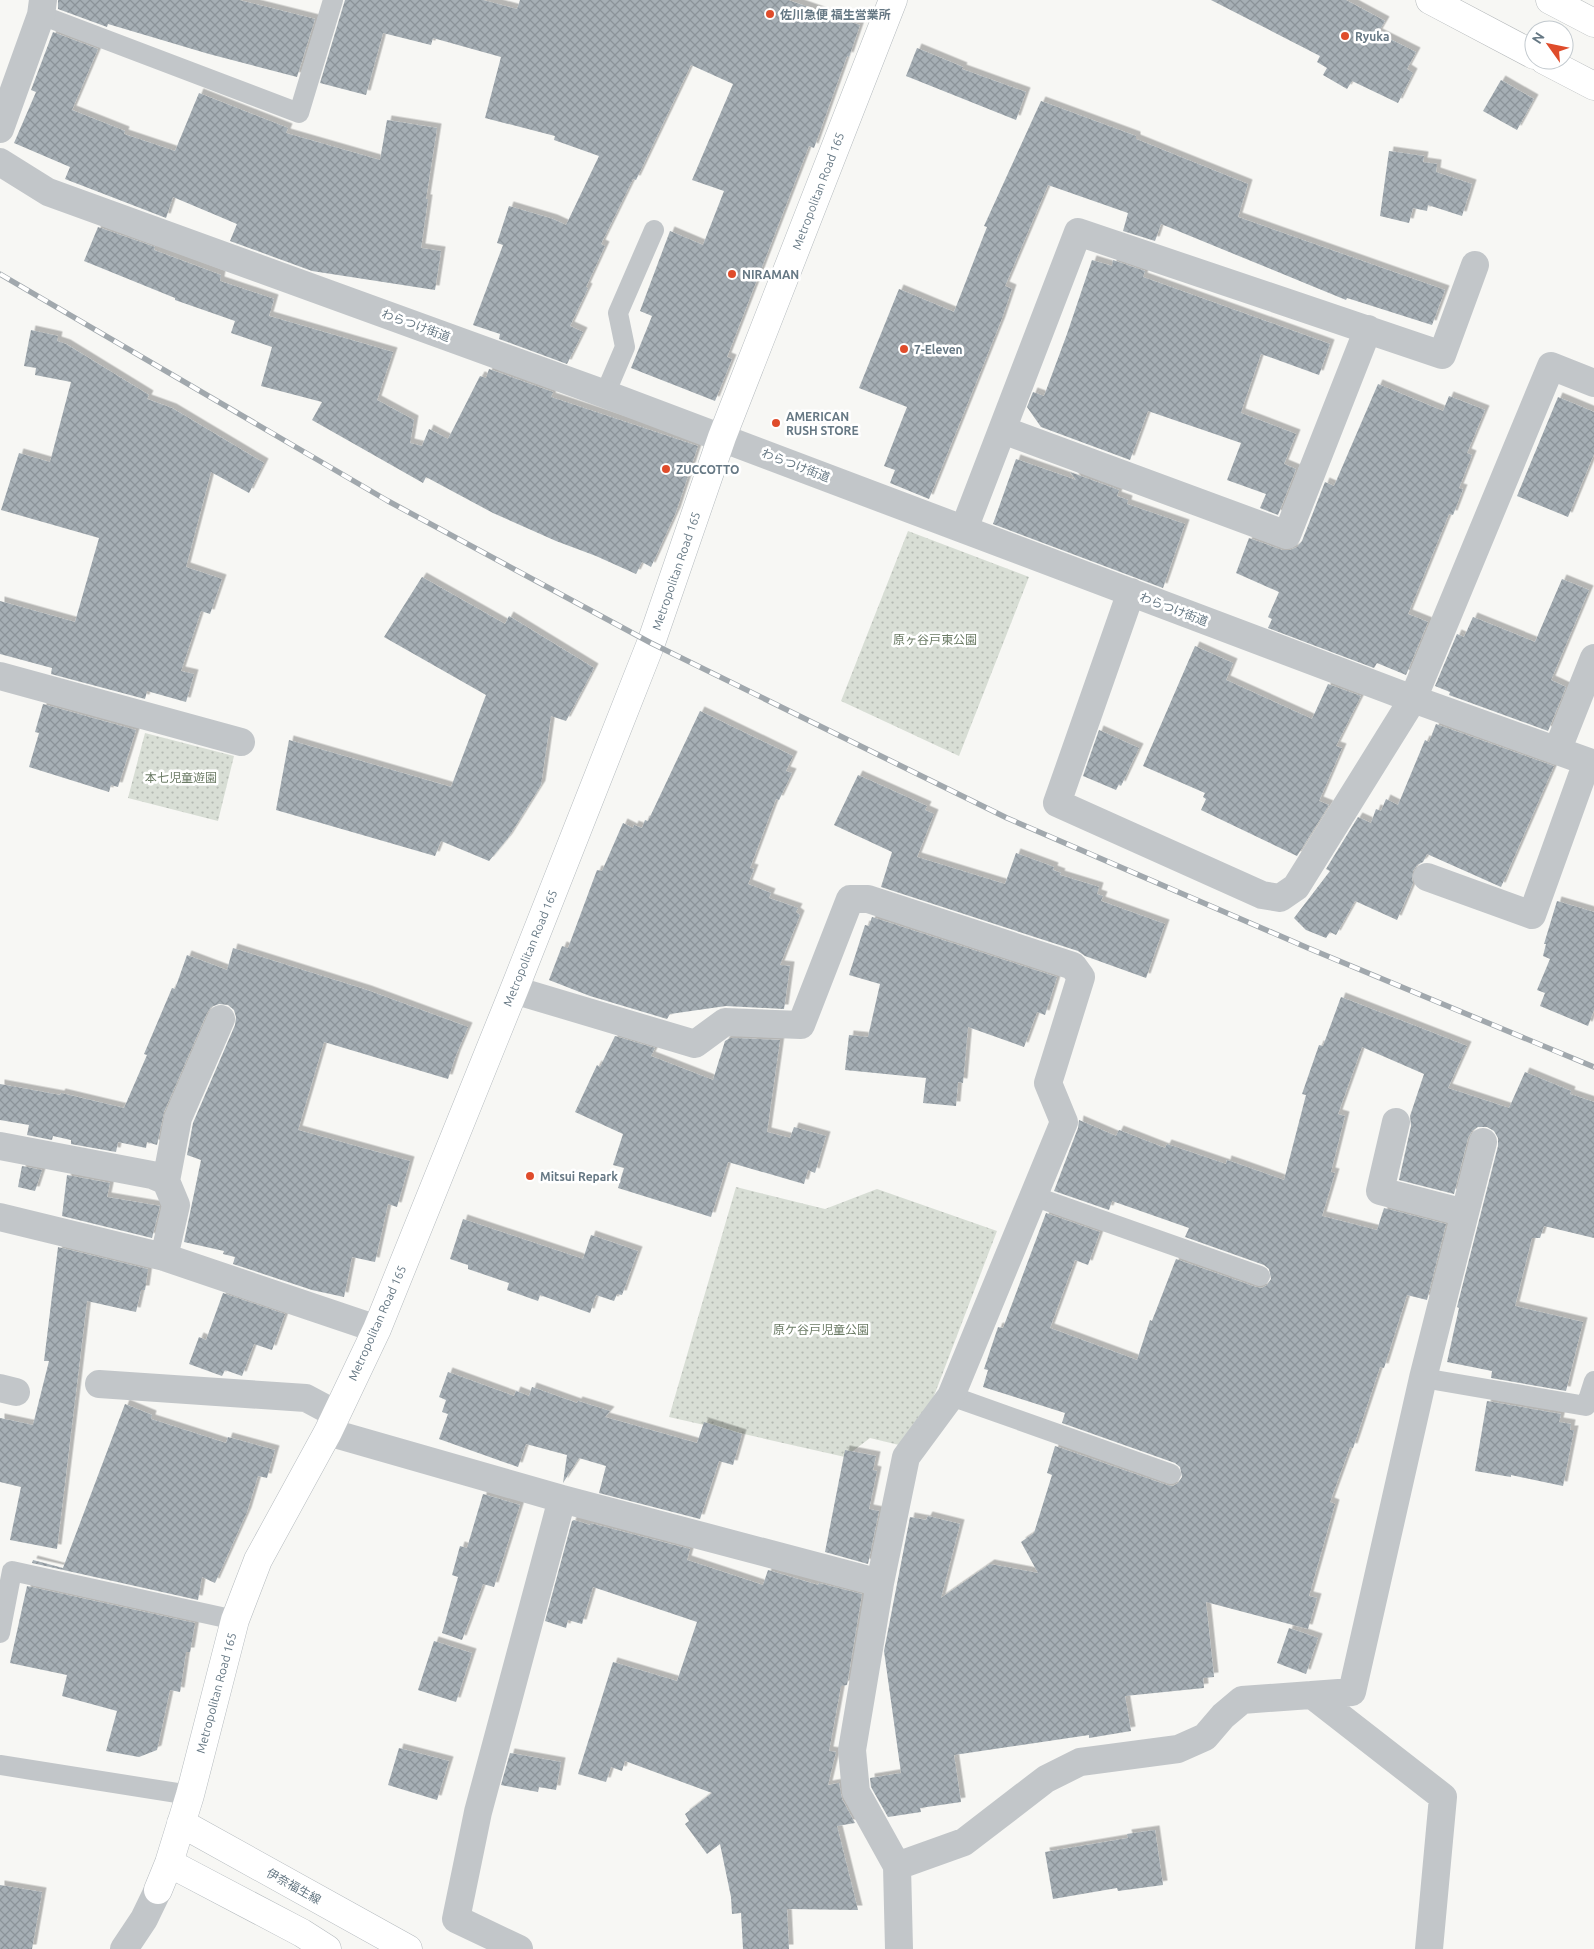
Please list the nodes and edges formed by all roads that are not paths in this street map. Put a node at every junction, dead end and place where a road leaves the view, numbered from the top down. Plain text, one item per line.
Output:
1 (332, 0) edge
2 (893, 0) edge
3 (1430, 0) edge
4 (1550, 0) edge
5 (42, 7) edge
6 (1594, 23) edge
7 (1524, 50) edge
8 (1563, 70) edge
9 (1594, 87) edge
10 (0, 129) edge
11 (0, 162) edge
12 (654, 230) dead end
13 (1475, 265) dead end
14 (1368, 329) junction
15 (1594, 383) edge
16 (605, 394) junction
17 (1003, 430) junction
18 (722, 437) junction
19 (964, 529) junction
20 (1131, 592) junction
21 (1594, 658) edge
22 (0, 676) edge
23 (1412, 698) junction
24 (241, 742) dead end
25 (1557, 751) junction
26 (1591, 763) edge
27 (1427, 877) dead end
28 (514, 990) junction
29 (221, 1019) dead end
30 (1396, 1122) dead end
31 (1483, 1142) dead end
32 (0, 1146) edge
33 (166, 1181) junction
34 (1033, 1196) junction
35 (1465, 1213) junction
36 (0, 1217) edge
37 (164, 1257) junction
38 (1260, 1276) dead end
39 (377, 1329) junction
40 (1423, 1378) junction
41 (1594, 1381) edge
42 (99, 1384) dead end
43 (951, 1396) junction
44 (332, 1423) junction
45 (1171, 1474) dead end
46 (562, 1499) junction
47 (880, 1583) junction
48 (235, 1620) junction
49 (0, 1633) edge
50 (1312, 1694) junction
51 (0, 1765) edge
52 (190, 1794) junction
53 (181, 1823) junction
54 (170, 1863) junction
55 (897, 1866) junction
56 (158, 1890) joint
57 (124, 1949) edge
58 (327, 1949) edge
59 (408, 1949) edge
60 (519, 1949) edge
61 (899, 1949) edge
62 (1429, 1949) edge

1 - 5 lane
2 - 18 main road, Metropolitan Road 165
3 - 7 main road
4 - 6 main road
5 - 10 street
8 - 9 main road
11 - 16 street, わらつけ街道
12 - 16 lane
13 - 14 street
14 - 17 street
14 - 17 street
15 - 23 street
16 - 18 street, わらつけ街道
17 - 19 street
18 - 19 street, わらつけ街道
18 - 28 main road, Metropolitan Road 165
19 - 20 street, わらつけ街道
20 - 23 street, わらつけ街道
20 - 23 street
21 - 25 street
22 - 24 street
23 - 25 street, わらつけ街道
25 - 26 street, わらつけ街道
26 - 27 street
28 - 34 street
28 - 39 main road, Metropolitan Road 165
29 - 33 street
30 - 35 street
31 - 35 street
32 - 33 street
33 - 37 street
34 - 38 lane
34 - 43 street
35 - 40 street
36 - 37 street
37 - 39 street
39 - 44 main road, Metropolitan Road 165
40 - 41 lane
40 - 50 street
42 - 44 street
43 - 45 lane
43 - 47 street
44 - 46 street
44 - 48 main road, Metropolitan Road 165
46 - 47 street
46 - 60 street
47 - 55 street
48 - 49 lane
48 - 52 main road, Metropolitan Road 165
50 - 55 street
50 - 62 street
51 - 52 lane
52 - 53 main road, Metropolitan Road 165
53 - 54 main road, Metropolitan Road 165
53 - 59 main road, 伊奈福生線
54 - 56 main road, Metropolitan Road 165
54 - 58 main road
55 - 61 street
56 - 57 street

